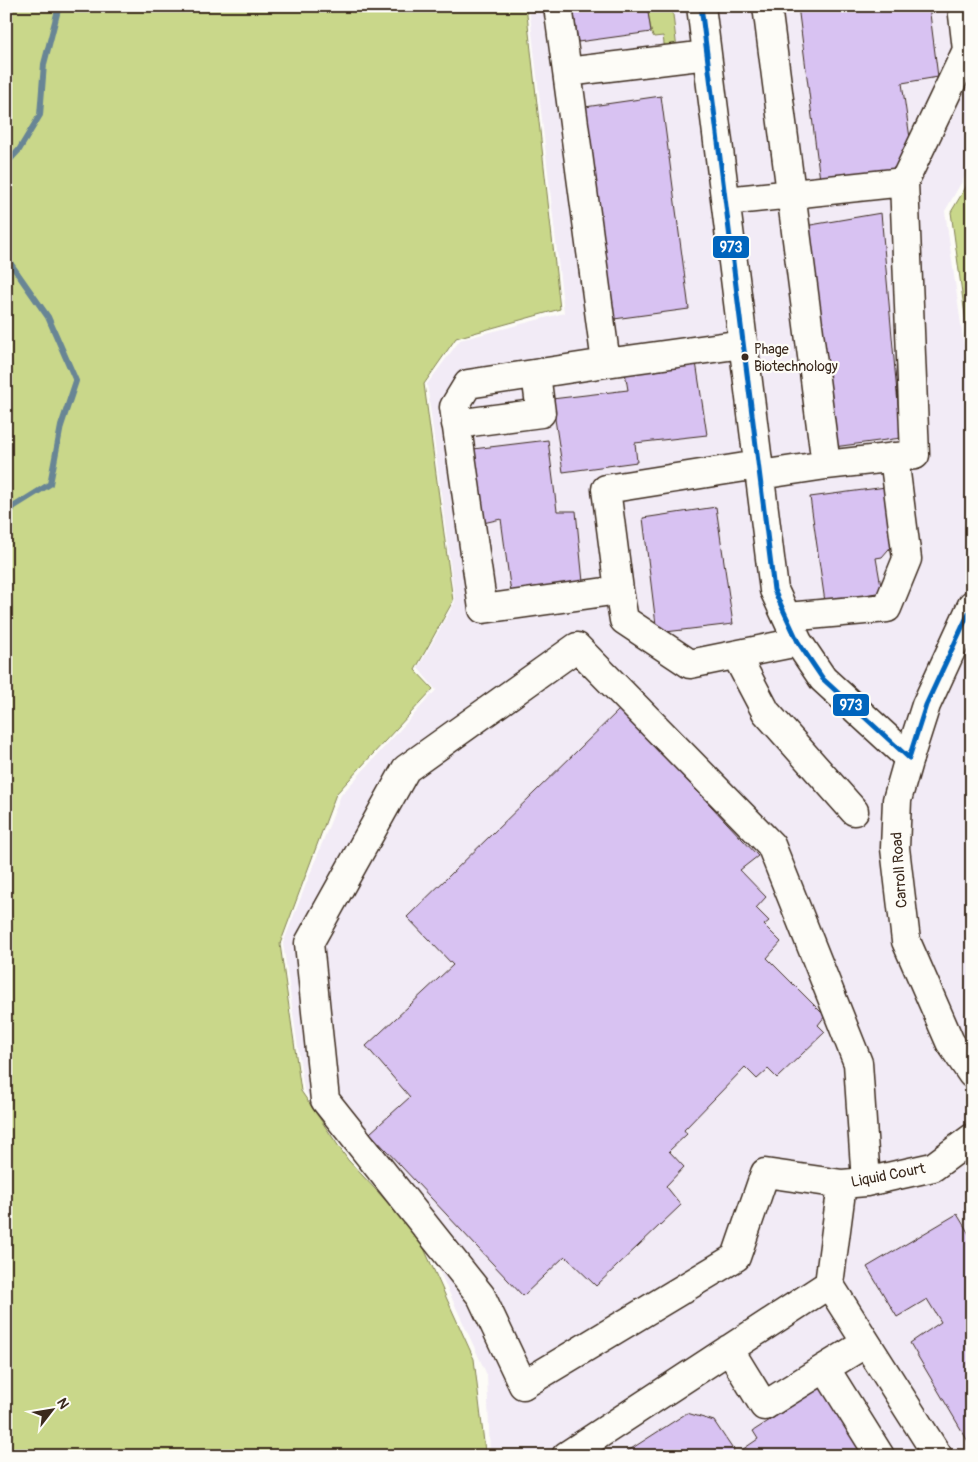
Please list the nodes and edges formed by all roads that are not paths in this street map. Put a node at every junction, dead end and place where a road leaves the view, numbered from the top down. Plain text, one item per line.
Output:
1 (558, 6) edge
2 (701, 6) edge
3 (766, 6) edge
4 (962, 6) edge
5 (707, 55) junction
6 (567, 72) junction
7 (904, 182) junction
8 (792, 194) junction
9 (726, 201) junction
10 (744, 344) junction
11 (606, 363) junction
12 (536, 374) junction
13 (456, 424) junction
14 (894, 457) junction
15 (826, 465) junction
16 (759, 470) junction
17 (619, 590) junction
18 (972, 605) edge
19 (787, 617) junction
20 (798, 642) junction
21 (736, 655) junction
22 (909, 758) junction
23 (854, 811) dead end
24 (972, 1074) edge
25 (972, 1138) edge
26 (854, 1183) junction
27 (829, 1284) junction
28 (866, 1343) junction
29 (729, 1349) junction
30 (825, 1368) junction
31 (566, 1456) edge
32 (880, 1456) edge
33 (938, 1456) edge

1 - 6 street
2 - 5 street
3 - 8 street
4 - 7 street
5 - 6 street
5 - 9 street
6 - 11 street
7 - 8 street
7 - 14 street
8 - 9 street
8 - 15 street
9 - 10 street
10 - 11 street
10 - 16 street
11 - 12 street
12 - 13 street
12 - 13 street
13 - 17 street
14 - 15 street
14 - 19 street
15 - 16 street
16 - 17 street
16 - 19 street
17 - 21 street
18 - 22 street, Carroll Road
19 - 20 street
20 - 21 street
20 - 22 street
21 - 23 street
22 - 24 street, Carroll Road
25 - 26 street, Liquid Court
26 - 26 street, Liquid Court
26 - 27 street
27 - 28 street
27 - 29 street
28 - 30 street
28 - 33 street
29 - 30 street
29 - 31 street
30 - 32 street

